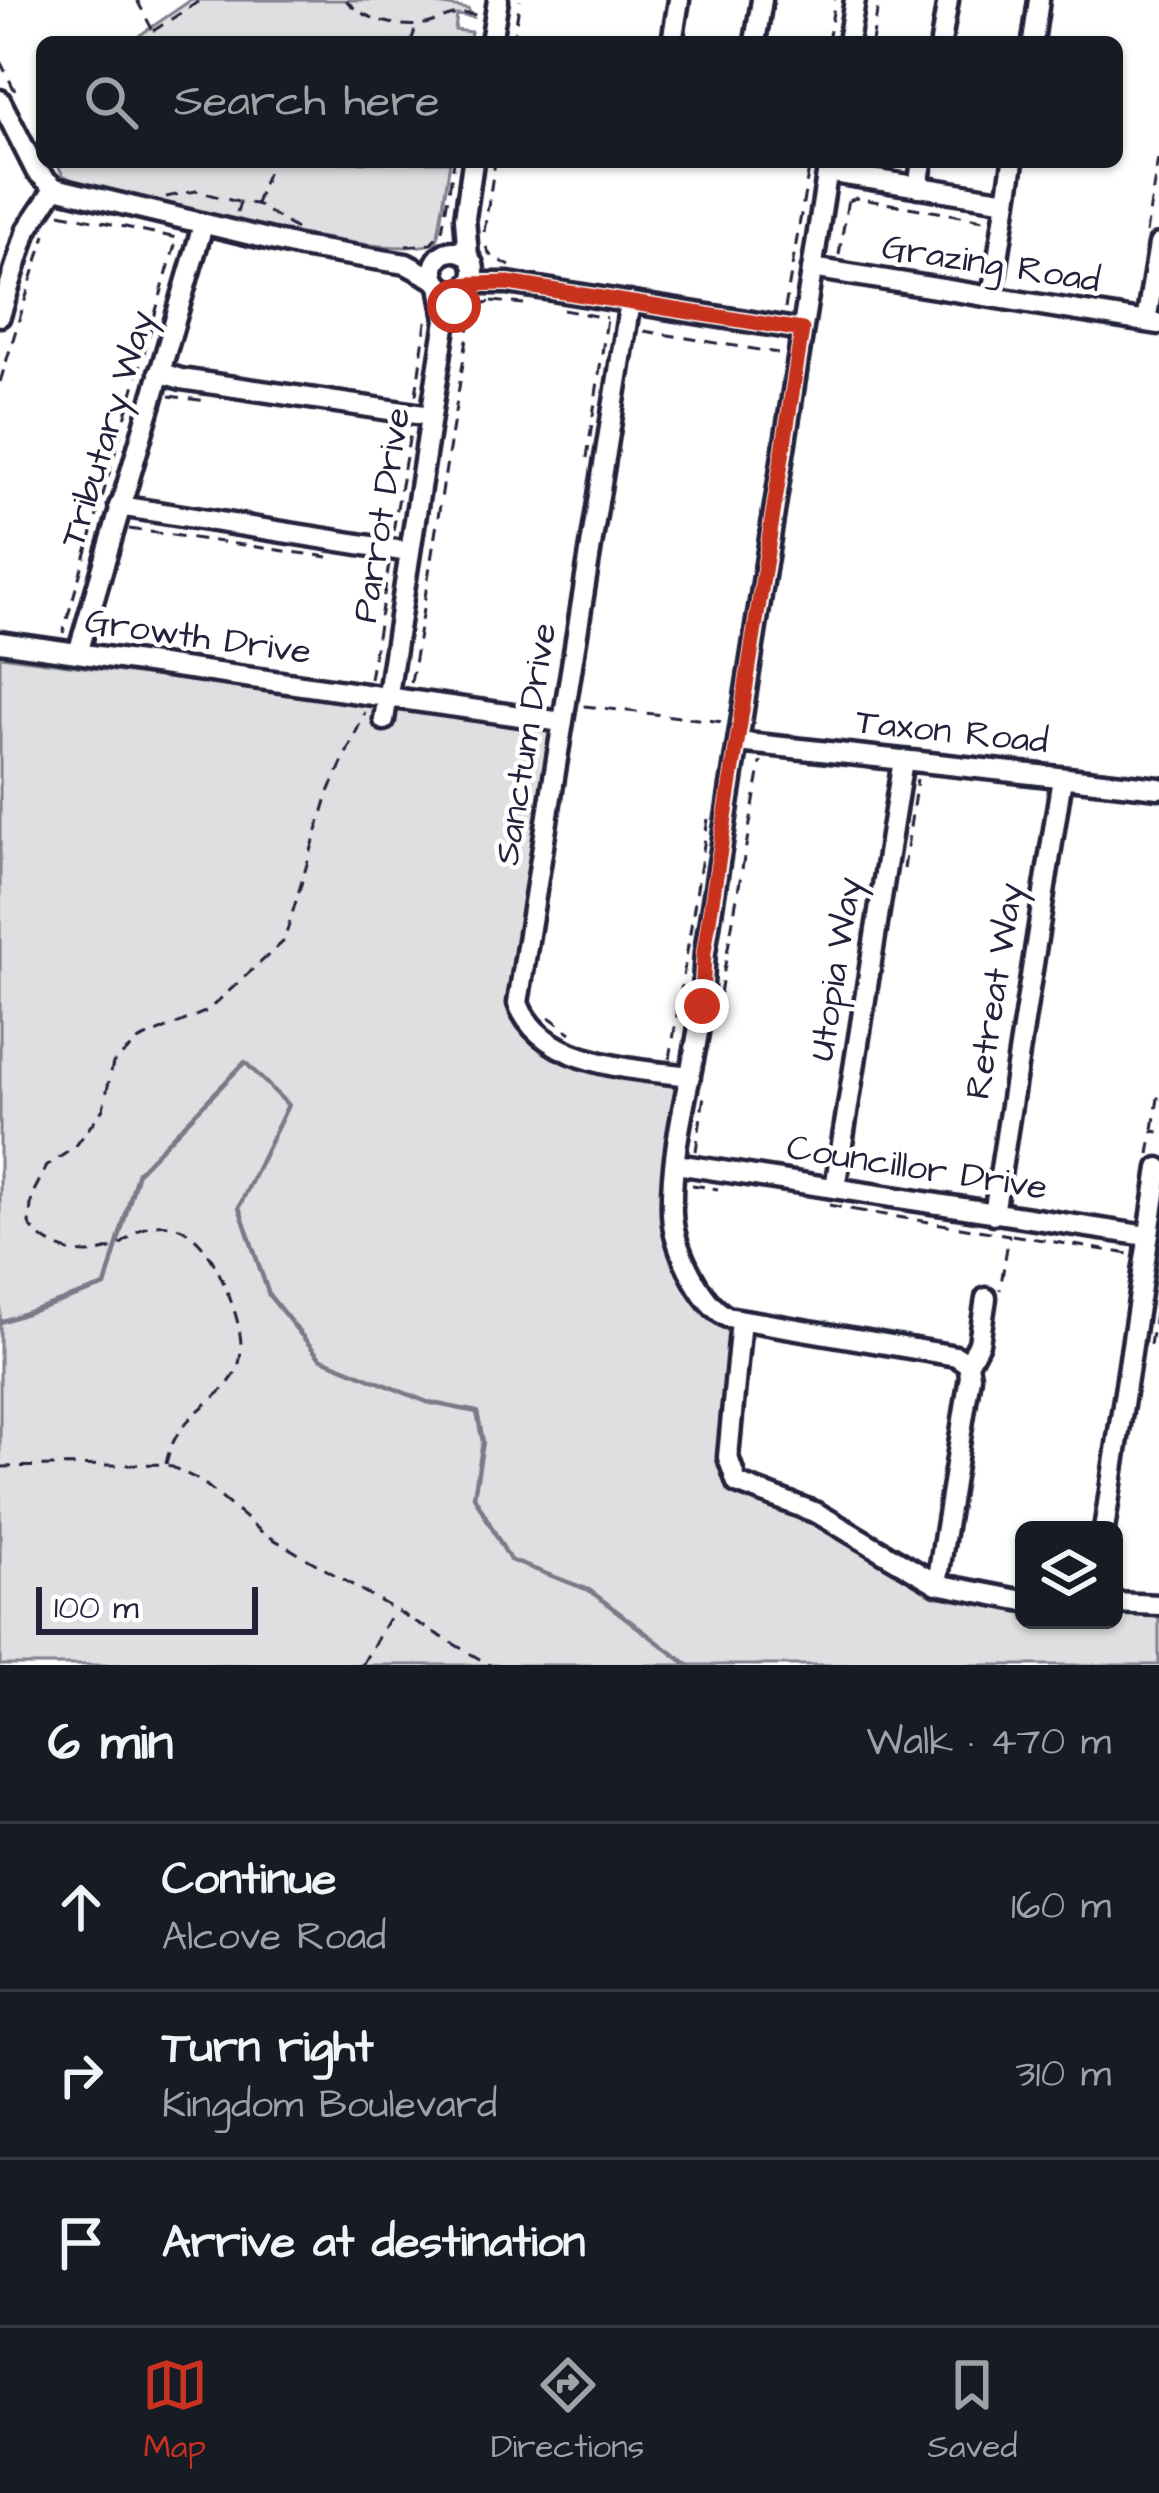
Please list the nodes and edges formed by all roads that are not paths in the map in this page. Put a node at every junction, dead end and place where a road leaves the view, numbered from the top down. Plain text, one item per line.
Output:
1 (497, 0) edge
2 (679, 0) edge
3 (761, 0) edge
4 (855, 0) edge
5 (948, 0) edge
6 (1040, 0) edge
7 (492, 36) edge
8 (673, 36) edge
9 (756, 36) edge
10 (849, 36) edge
11 (942, 36) edge
12 (1034, 36) edge
13 (0, 100) edge
14 (472, 168) edge
15 (821, 168) edge
16 (921, 168) edge
17 (1011, 168) edge
18 (918, 187) junction
19 (55, 188) junction
20 (1000, 200) junction
21 (465, 218) junction
22 (203, 225) junction
23 (1152, 242) edge
24 (469, 252) junction
25 (442, 255) junction
26 (406, 264) junction
27 (812, 268) junction
28 (508, 283) junction
29 (466, 286) junction
30 (435, 289) junction
31 (992, 297) junction
32 (630, 302) junction
33 (0, 316) edge
34 (446, 320) junction
35 (1152, 323) edge
36 (802, 330) junction
37 (159, 372) junction
38 (421, 415) junction
39 (119, 506) junction
40 (400, 550) junction
41 (0, 641) edge
42 (78, 652) junction
43 (378, 696) junction
44 (384, 720) dead end
45 (562, 722) junction
46 (737, 742) junction
47 (903, 760) junction
48 (1062, 778) junction
49 (1159, 788) edge
50 (698, 1081) junction
51 (685, 1166) junction
52 (1159, 1168) edge
53 (835, 1188) junction
54 (994, 1214) junction
55 (1147, 1237) junction
56 (992, 1300) road end
57 (740, 1320) junction
58 (968, 1364) junction
59 (1105, 1521) edge
60 (937, 1584) junction
61 (1015, 1599) edge
62 (1123, 1603) edge
63 (1159, 1605) edge

1 - 7 street
2 - 8 street
3 - 9 street
4 - 10 street
5 - 11 street
6 - 12 street
13 - 19 street
14 - 21 street
15 - 18 street
15 - 27 street
16 - 18 street
17 - 20 street
18 - 20 street
19 - 22 street
19 - 33 street
20 - 31 street
21 - 24 street
21 - 25 street
22 - 26 street
22 - 37 street, Tributary Way
23 - 35 street
24 - 25 street
24 - 28 street
24 - 29 street
25 - 26 street
25 - 30 street
26 - 30 street
27 - 31 street, Grazing Road
27 - 36 street
28 - 29 street
28 - 32 street
29 - 30 street
29 - 34 street, Parrot Drive
30 - 34 street, Parrot Drive
31 - 35 street, Grazing Road
32 - 36 street
32 - 45 street, Sanctum Drive
34 - 38 street, Parrot Drive
36 - 46 street
37 - 38 street
37 - 39 street, Tributary Way
38 - 40 street, Parrot Drive
39 - 40 street
39 - 42 street, Tributary Way
40 - 43 street, Parrot Drive
41 - 42 street, Growth Drive
42 - 43 street, Growth Drive
43 - 44 street, Parrot Drive
43 - 45 street, Growth Drive
45 - 50 street, Sanctum Drive
46 - 47 street, Taxon Road
46 - 50 street
47 - 48 street, Taxon Road
47 - 53 street, Utopia Way
48 - 49 street, Taxon Road
48 - 54 street, Retreat Way
50 - 51 street
51 - 53 street, Councillor Drive
51 - 57 street
52 - 55 street
53 - 54 street, Councillor Drive
54 - 55 street, Councillor Drive
55 - 59 street
56 - 58 street
57 - 58 street
57 - 60 street
58 - 60 street
60 - 61 street
62 - 63 street

